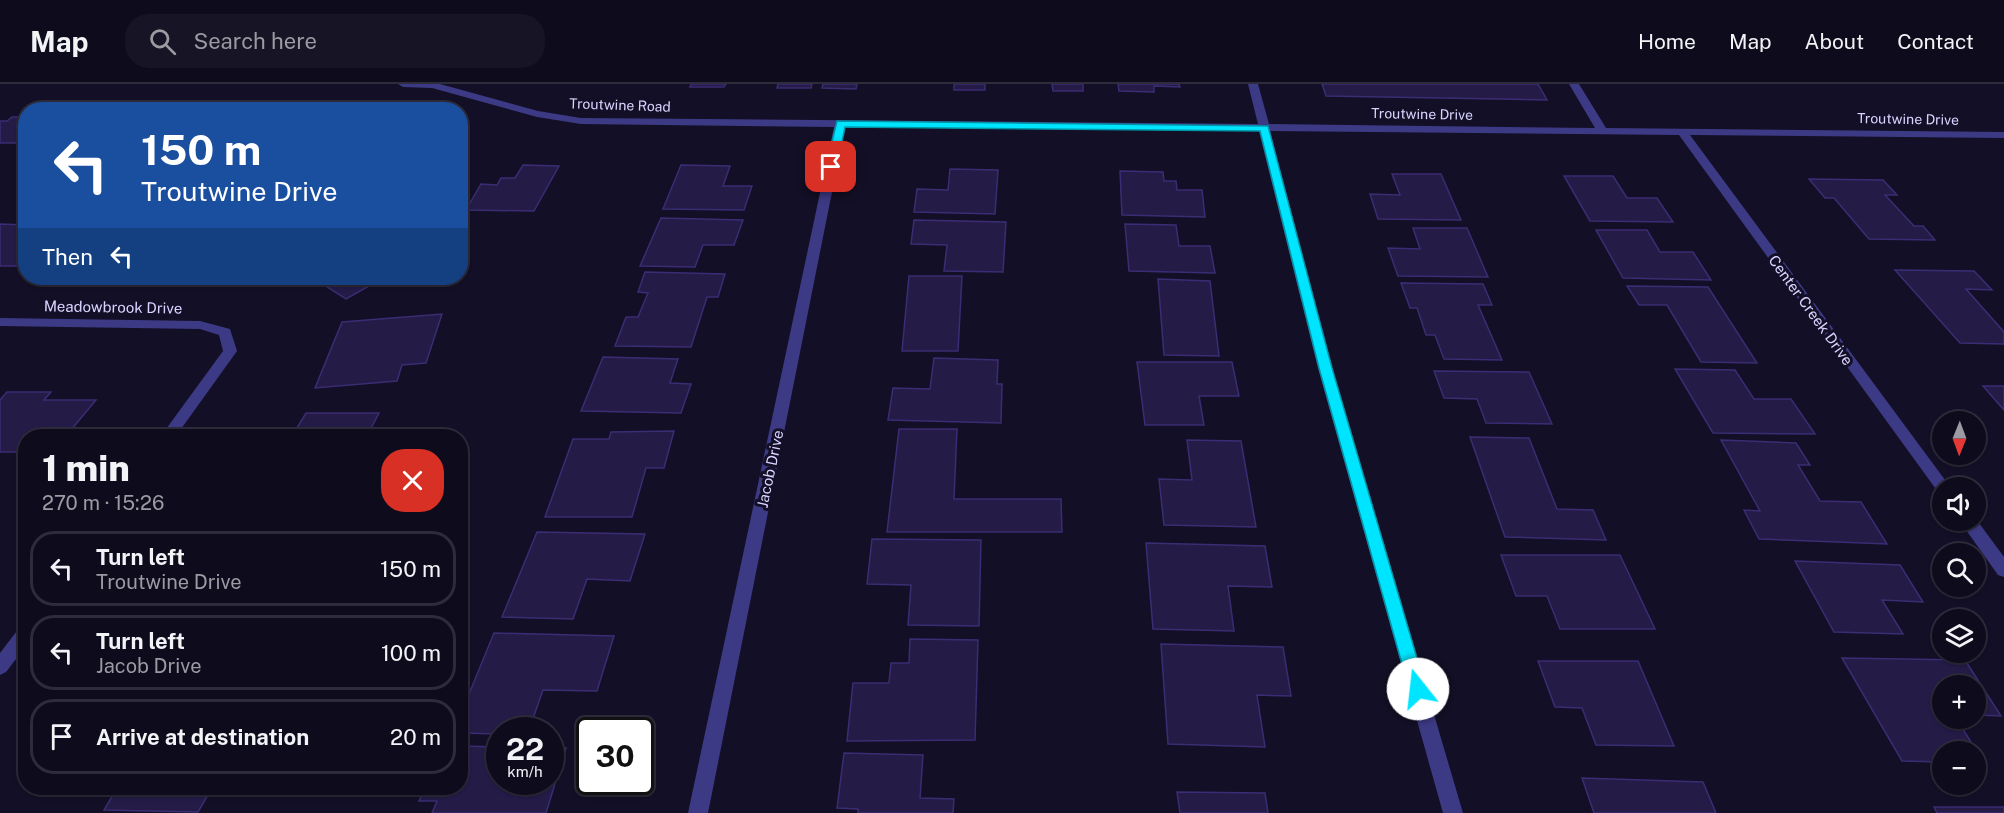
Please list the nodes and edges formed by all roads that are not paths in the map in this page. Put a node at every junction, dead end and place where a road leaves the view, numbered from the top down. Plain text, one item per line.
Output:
1 (403, 84) edge
2 (1253, 84) edge
3 (1574, 84) edge
4 (433, 85) edge
5 (840, 124) junction
6 (1264, 128) junction
7 (1602, 131) junction
8 (1682, 132) junction
9 (2004, 135) edge
10 (0, 322) edge
11 (173, 429) edge
12 (1934, 477) edge
13 (1975, 531) edge
14 (2004, 570) edge
15 (18, 643) edge
16 (0, 667) edge
17 (698, 813) edge
18 (1453, 813) edge

1 - 4 street, Troutwine Road
2 - 6 street
3 - 7 street
4 - 5 street, Troutwine Road
5 - 6 street, Troutwine Drive
5 - 17 street, Jacob Drive
6 - 7 street, Troutwine Drive
6 - 18 street
7 - 8 street, Troutwine Drive
8 - 9 street, Troutwine Drive
8 - 12 street, Center Creek Drive
10 - 11 street, Meadowbrook Drive
13 - 14 street
15 - 16 street

